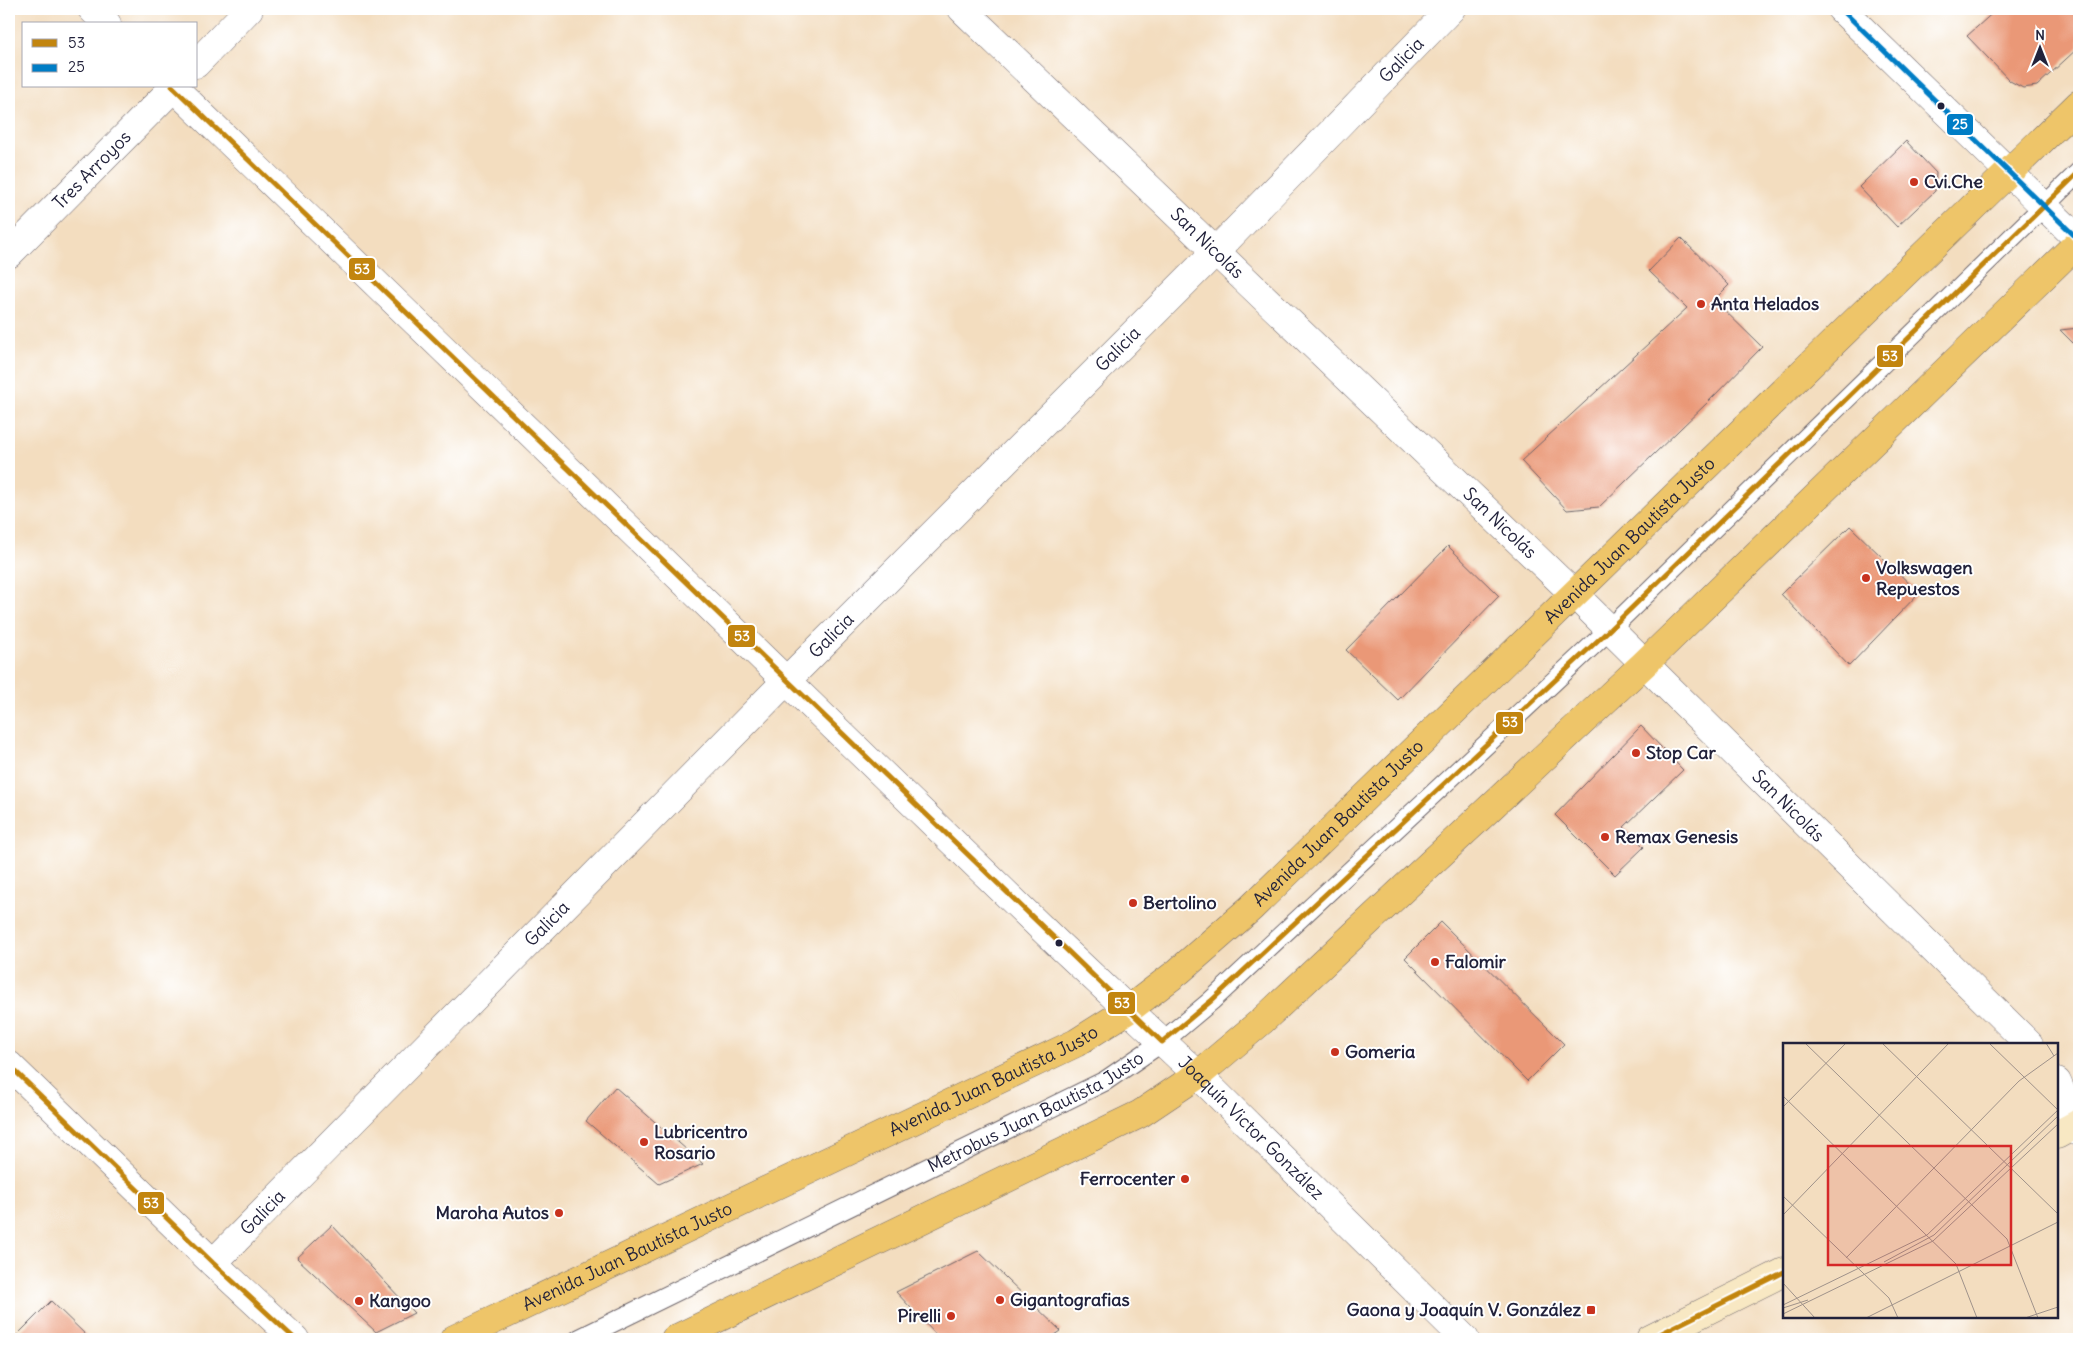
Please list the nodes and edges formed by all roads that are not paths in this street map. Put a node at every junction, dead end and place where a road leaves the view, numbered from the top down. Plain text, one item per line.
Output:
1 (92, 9) edge
2 (248, 9) edge
3 (962, 9) edge
4 (1451, 9) edge
5 (1841, 9) edge
6 (105, 22) edge
7 (198, 62) edge
8 (172, 88) edge
9 (174, 88) edge
10 (2079, 104) edge
11 (2009, 171) junction
12 (2079, 172) edge
13 (2045, 207) junction
14 (2079, 241) edge
15 (1215, 252) junction
16 (9, 254) edge
17 (1574, 594) junction
18 (1609, 630) junction
19 (1644, 664) junction
20 (786, 681) junction
21 (1128, 1010) junction
22 (1162, 1042) junction
23 (2028, 1043) edge
24 (9, 1065) edge
25 (1198, 1076) junction
26 (2058, 1085) edge
27 (2073, 1129) edge
28 (213, 1263) junction
29 (1783, 1272) edge
30 (295, 1339) edge
31 (454, 1339) edge
32 (579, 1339) edge
33 (676, 1339) edge
34 (1466, 1339) edge
35 (1650, 1339) edge

1 - 6 street
2 - 7 street
3 - 15 street, San Nicolás
4 - 15 street, Galicia
5 - 11 street
8 - 16 street, Tres Arroyos
9 - 20 street, Joaquín Victor González
10 - 11 main road, Avenida Juan Bautista Justo
11 - 13 street
11 - 17 main road, Avenida Juan Bautista Justo
12 - 13 lane, Metrobus Juan Bautista Justo
13 - 14 street
13 - 18 lane, Metrobus Juan Bautista Justo
14 - 19 main road
15 - 17 street, San Nicolás
15 - 20 street, Galicia
17 - 18 street, San Nicolás
17 - 21 main road, Avenida Juan Bautista Justo
18 - 19 street, San Nicolás
18 - 22 lane, Metrobus Juan Bautista Justo
19 - 23 street, San Nicolás
19 - 25 main road
20 - 21 street, Joaquín Victor González
20 - 28 street, Galicia
21 - 22 street, Joaquín Victor González
21 - 31 main road, Avenida Juan Bautista Justo
22 - 25 street, Joaquín Victor González
22 - 32 lane, Metrobus Juan Bautista Justo
24 - 28 street
25 - 33 main road
25 - 34 street, Joaquín Victor González
26 - 27 street
28 - 30 street
29 - 35 main road

